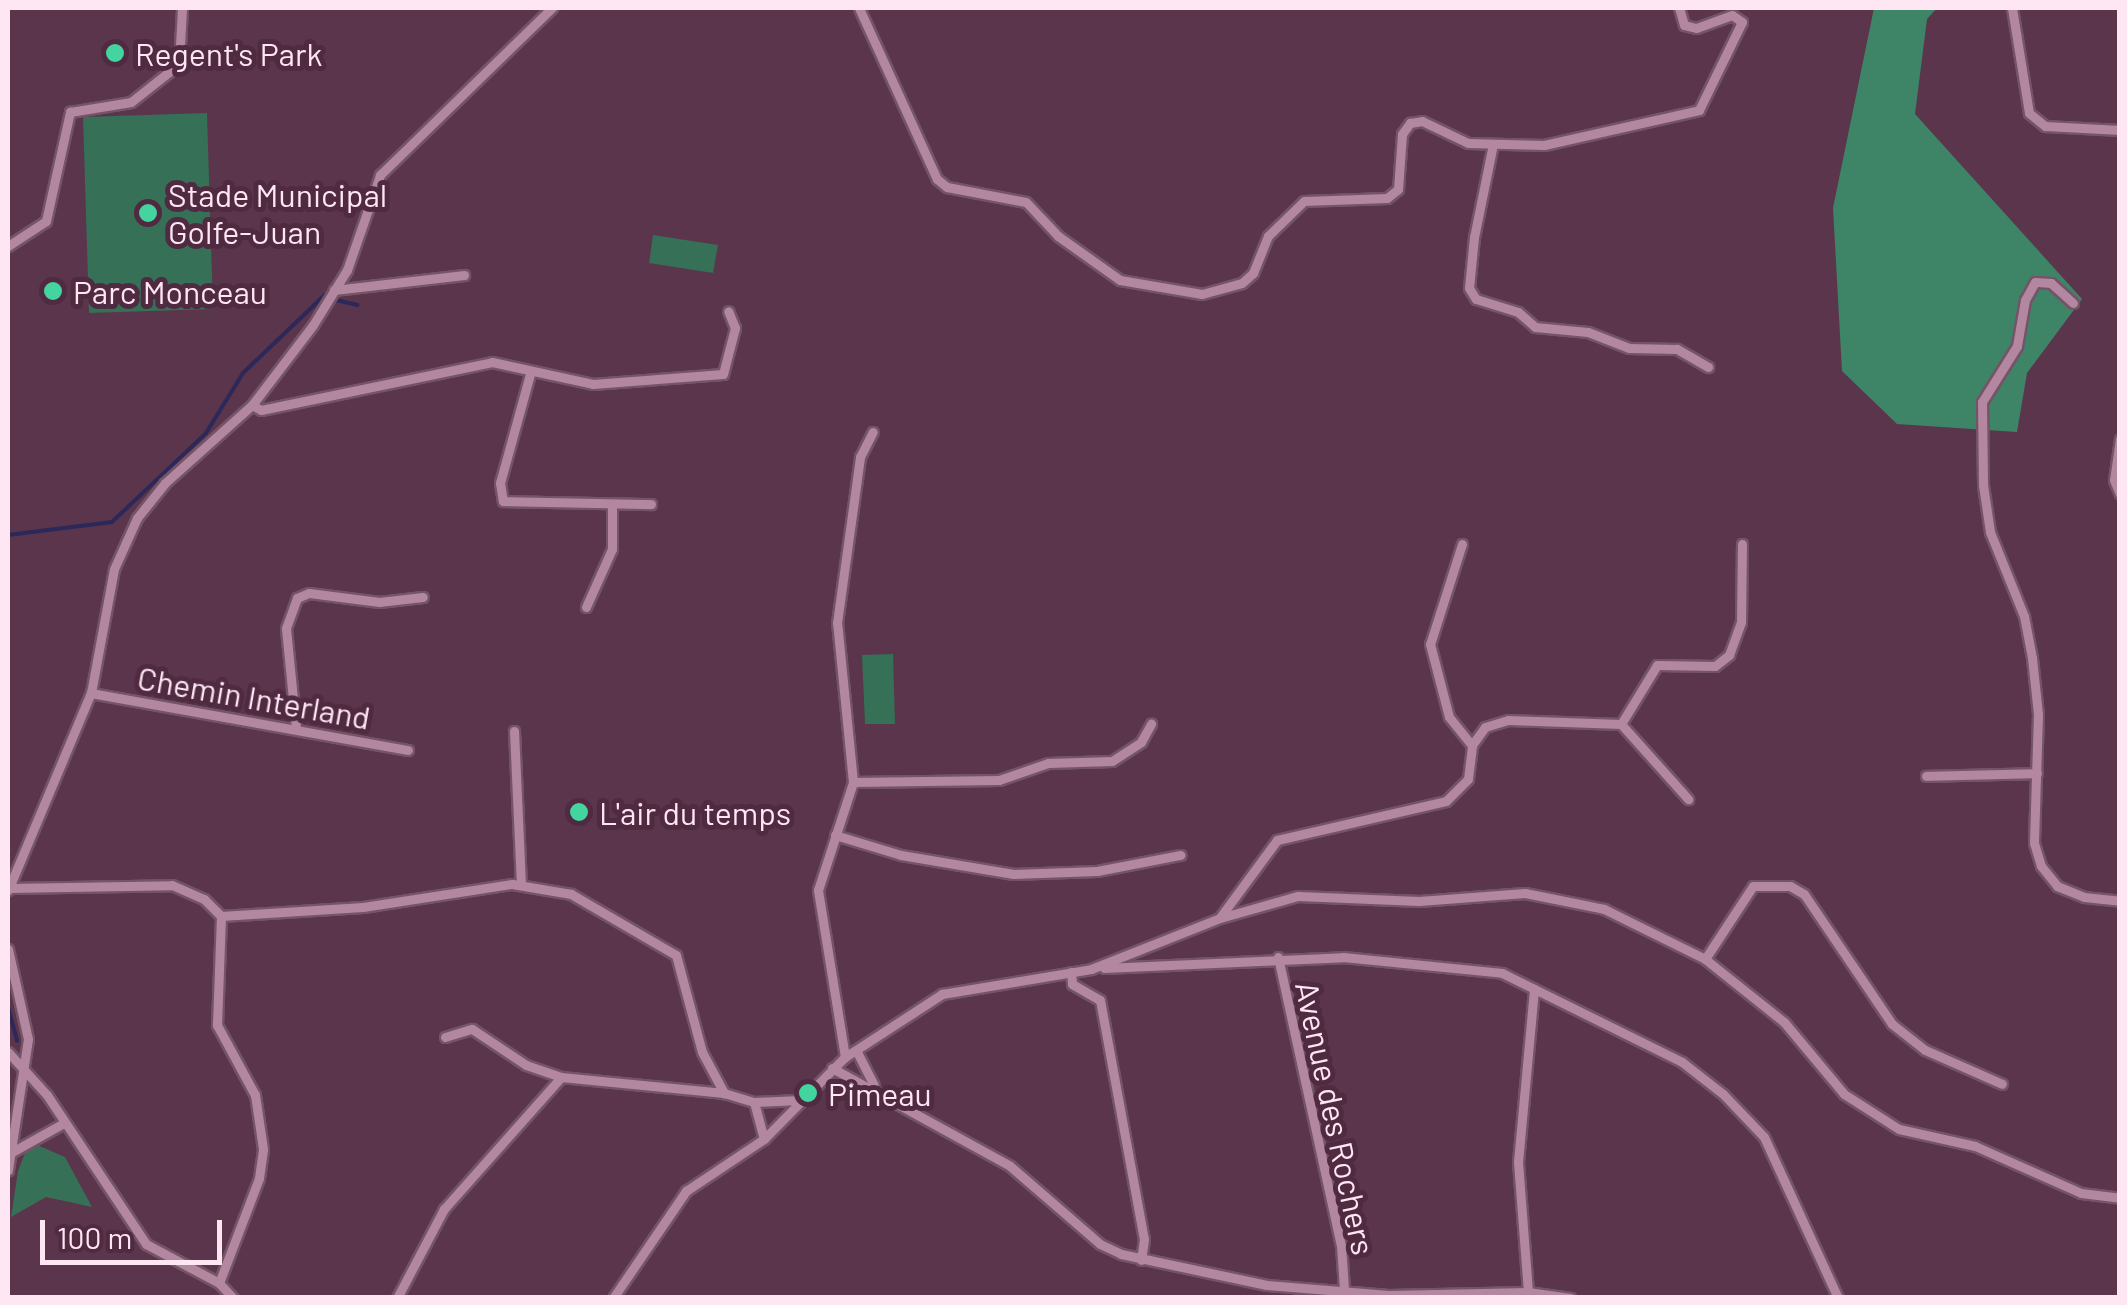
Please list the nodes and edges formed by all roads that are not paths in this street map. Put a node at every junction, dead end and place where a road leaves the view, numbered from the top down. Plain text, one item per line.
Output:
1 (182, 8) edge
2 (552, 8) edge
3 (859, 8) edge
4 (1679, 8) edge
5 (2012, 8) edge
6 (2120, 130) edge
7 (1493, 144) junction
8 (8, 246) edge
9 (464, 275) dead end
10 (334, 290) junction
11 (2073, 303) dead end
12 (728, 311) dead end
13 (1708, 367) dead end
14 (530, 374) junction
15 (252, 405) junction
16 (872, 432) dead end
17 (2120, 439) edge
18 (2120, 494) edge
19 (612, 504) junction
20 (652, 504) dead end
21 (1462, 544) dead end
22 (1742, 544) dead end
23 (424, 597) dead end
24 (586, 607) dead end
25 (91, 693) junction
26 (1151, 724) dead end
27 (1621, 724) junction
28 (296, 730) junction
29 (514, 732) dead end
30 (1472, 745) junction
31 (408, 750) dead end
32 (2037, 772) junction
33 (1926, 776) dead end
34 (854, 782) junction
35 (1688, 798) dead end
36 (835, 835) junction
37 (1180, 855) dead end
38 (521, 884) junction
39 (8, 889) edge
40 (2120, 900) edge
41 (221, 916) junction
42 (1220, 918) junction
43 (8, 949) edge
44 (1278, 958) junction
45 (1705, 959) junction
46 (1091, 969) junction
47 (1070, 972) junction
48 (1534, 990) junction
49 (445, 1037) dead end
50 (856, 1050) junction
51 (8, 1052) edge
52 (845, 1058) junction
53 (832, 1068) junction
54 (534, 1070) junction
55 (27, 1071) junction
56 (561, 1077) junction
57 (2002, 1084) dead end
58 (876, 1088) junction
59 (724, 1093) junction
60 (540, 1094) junction
61 (801, 1100) junction
62 (754, 1102) junction
63 (62, 1124) junction
64 (764, 1139) junction
65 (12, 1152) junction
66 (8, 1170) edge
67 (2120, 1198) edge
68 (1141, 1260) junction
69 (219, 1283) junction
70 (1344, 1289) junction
71 (1528, 1292) junction
72 (232, 1298) edge
73 (397, 1298) edge
74 (613, 1298) edge
75 (1572, 1298) edge
76 (1838, 1298) edge

1 - 8 street
2 - 10 street
3 - 7 street
4 - 7 street
5 - 6 street
7 - 13 street
9 - 10 street
10 - 15 street
11 - 32 street
12 - 14 street
14 - 15 street
14 - 19 street
15 - 25 street
16 - 34 street
17 - 18 street
19 - 20 street
19 - 24 street
21 - 30 street
22 - 27 street
23 - 28 street
25 - 28 street, Chemin Interland
25 - 39 street
26 - 34 street
27 - 30 street
27 - 35 street
28 - 31 street, Chemin Interland
29 - 38 street
30 - 42 street
32 - 33 street
32 - 40 street
34 - 36 street
36 - 37 street
36 - 52 street
38 - 41 street
38 - 59 street
39 - 41 street
41 - 69 street
42 - 45 street
42 - 46 street
43 - 55 street
44 - 46 street
44 - 48 street
44 - 70 street, Avenue des Rochers
45 - 57 street
45 - 67 street
46 - 47 street
47 - 50 street
47 - 68 street
48 - 71 street
48 - 76 street
49 - 54 street
50 - 52 street
50 - 58 street
51 - 55 street
52 - 53 street
53 - 58 street
53 - 61 street
54 - 56 street
54 - 60 street
55 - 63 street
55 - 65 street
56 - 59 street
56 - 60 street
58 - 68 street
59 - 62 street
60 - 73 street
61 - 62 street
61 - 64 street
62 - 64 street
63 - 65 street
63 - 69 street
64 - 74 street
65 - 66 street
68 - 70 street
69 - 72 street
70 - 71 street
71 - 75 street

